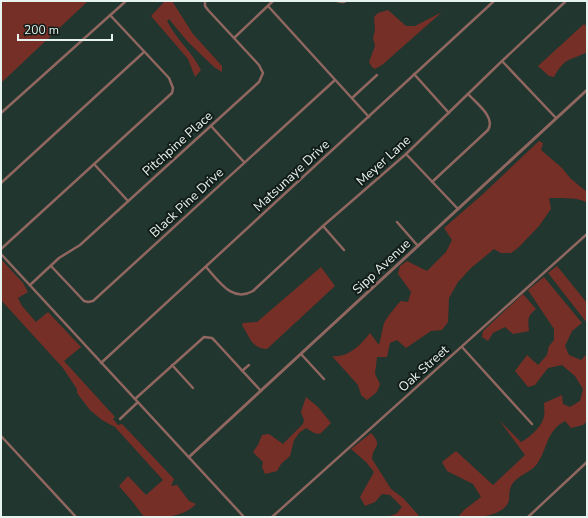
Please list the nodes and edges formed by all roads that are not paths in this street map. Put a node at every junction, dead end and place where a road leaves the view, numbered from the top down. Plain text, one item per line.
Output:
1 (126, 1) edge
2 (205, 1) edge
3 (273, 1) edge
4 (337, 1) edge
5 (346, 1) edge
6 (494, 1) edge
7 (566, 1) edge
8 (268, 6) junction
9 (110, 15) junction
10 (234, 38) junction
11 (144, 52) junction
12 (502, 61) junction
13 (414, 74) junction
14 (377, 75) dead end
15 (335, 80) junction
16 (587, 90) edge
17 (468, 94) junction
18 (352, 98) junction
19 (448, 112) junction
20 (1, 113) edge
21 (369, 117) junction
22 (556, 118) junction
23 (211, 126) junction
24 (406, 154) junction
25 (244, 162) junction
26 (94, 164) junction
27 (432, 182) junction
28 (1, 183) edge
29 (128, 201) junction
30 (458, 209) junction
31 (397, 222) dead end
32 (323, 226) junction
33 (587, 234) edge
34 (418, 246) junction
35 (1, 249) edge
36 (344, 250) dead end
37 (1, 254) edge
38 (51, 266) junction
39 (206, 267) junction
40 (30, 285) junction
41 (462, 347) junction
42 (301, 354) junction
43 (102, 363) junction
44 (172, 365) junction
45 (249, 365) dead end
46 (242, 371) junction
47 (324, 379) dead end
48 (193, 388) dead end
49 (261, 391) junction
50 (135, 399) junction
51 (138, 402) junction
52 (120, 419) dead end
53 (532, 424) dead end
54 (1, 436) edge
55 (189, 457) junction
56 (587, 462) edge
57 (76, 517) edge
58 (244, 517) edge
59 (272, 517) edge
60 (528, 517) edge

1 - 9 street
2 - 10 street, Pitchpine Place
3 - 8 street
4 - 5 street
6 - 13 street, Matsunaye Drive
7 - 12 street, Meyer Lane
8 - 10 street
8 - 15 street
9 - 11 street
9 - 20 street
10 - 23 street, Pitchpine Place
11 - 26 street
11 - 28 street
12 - 17 street, Meyer Lane
12 - 22 street
13 - 19 street
13 - 21 street, Matsunaye Drive
14 - 18 street
15 - 18 street
15 - 25 street, Black Pine Drive
16 - 22 street, Sipp Avenue
17 - 19 street, Meyer Lane
17 - 27 street
18 - 21 street
19 - 24 street, Meyer Lane
21 - 39 street, Matsunaye Drive
22 - 30 street, Sipp Avenue
23 - 25 street
23 - 29 street, Pitchpine Place
24 - 27 street
24 - 32 street, Meyer Lane
25 - 38 street, Black Pine Drive
26 - 29 street
26 - 35 street
27 - 30 street
29 - 38 street, Pitchpine Place
30 - 34 street, Sipp Avenue
31 - 34 street
32 - 36 street
32 - 39 street, Meyer Lane
33 - 41 street, Oak Street
34 - 42 street, Sipp Avenue
37 - 40 street
38 - 40 street, Pitchpine Place
39 - 43 street, Matsunaye Drive
40 - 43 street
41 - 53 street
41 - 59 street, Oak Street
42 - 47 street
42 - 49 street, Sipp Avenue
43 - 50 street
44 - 46 street
44 - 48 street
44 - 50 street
45 - 46 street
46 - 49 street
49 - 55 street, Sipp Avenue
50 - 51 street
51 - 52 street
51 - 55 street
54 - 57 street
55 - 58 street
56 - 60 street

